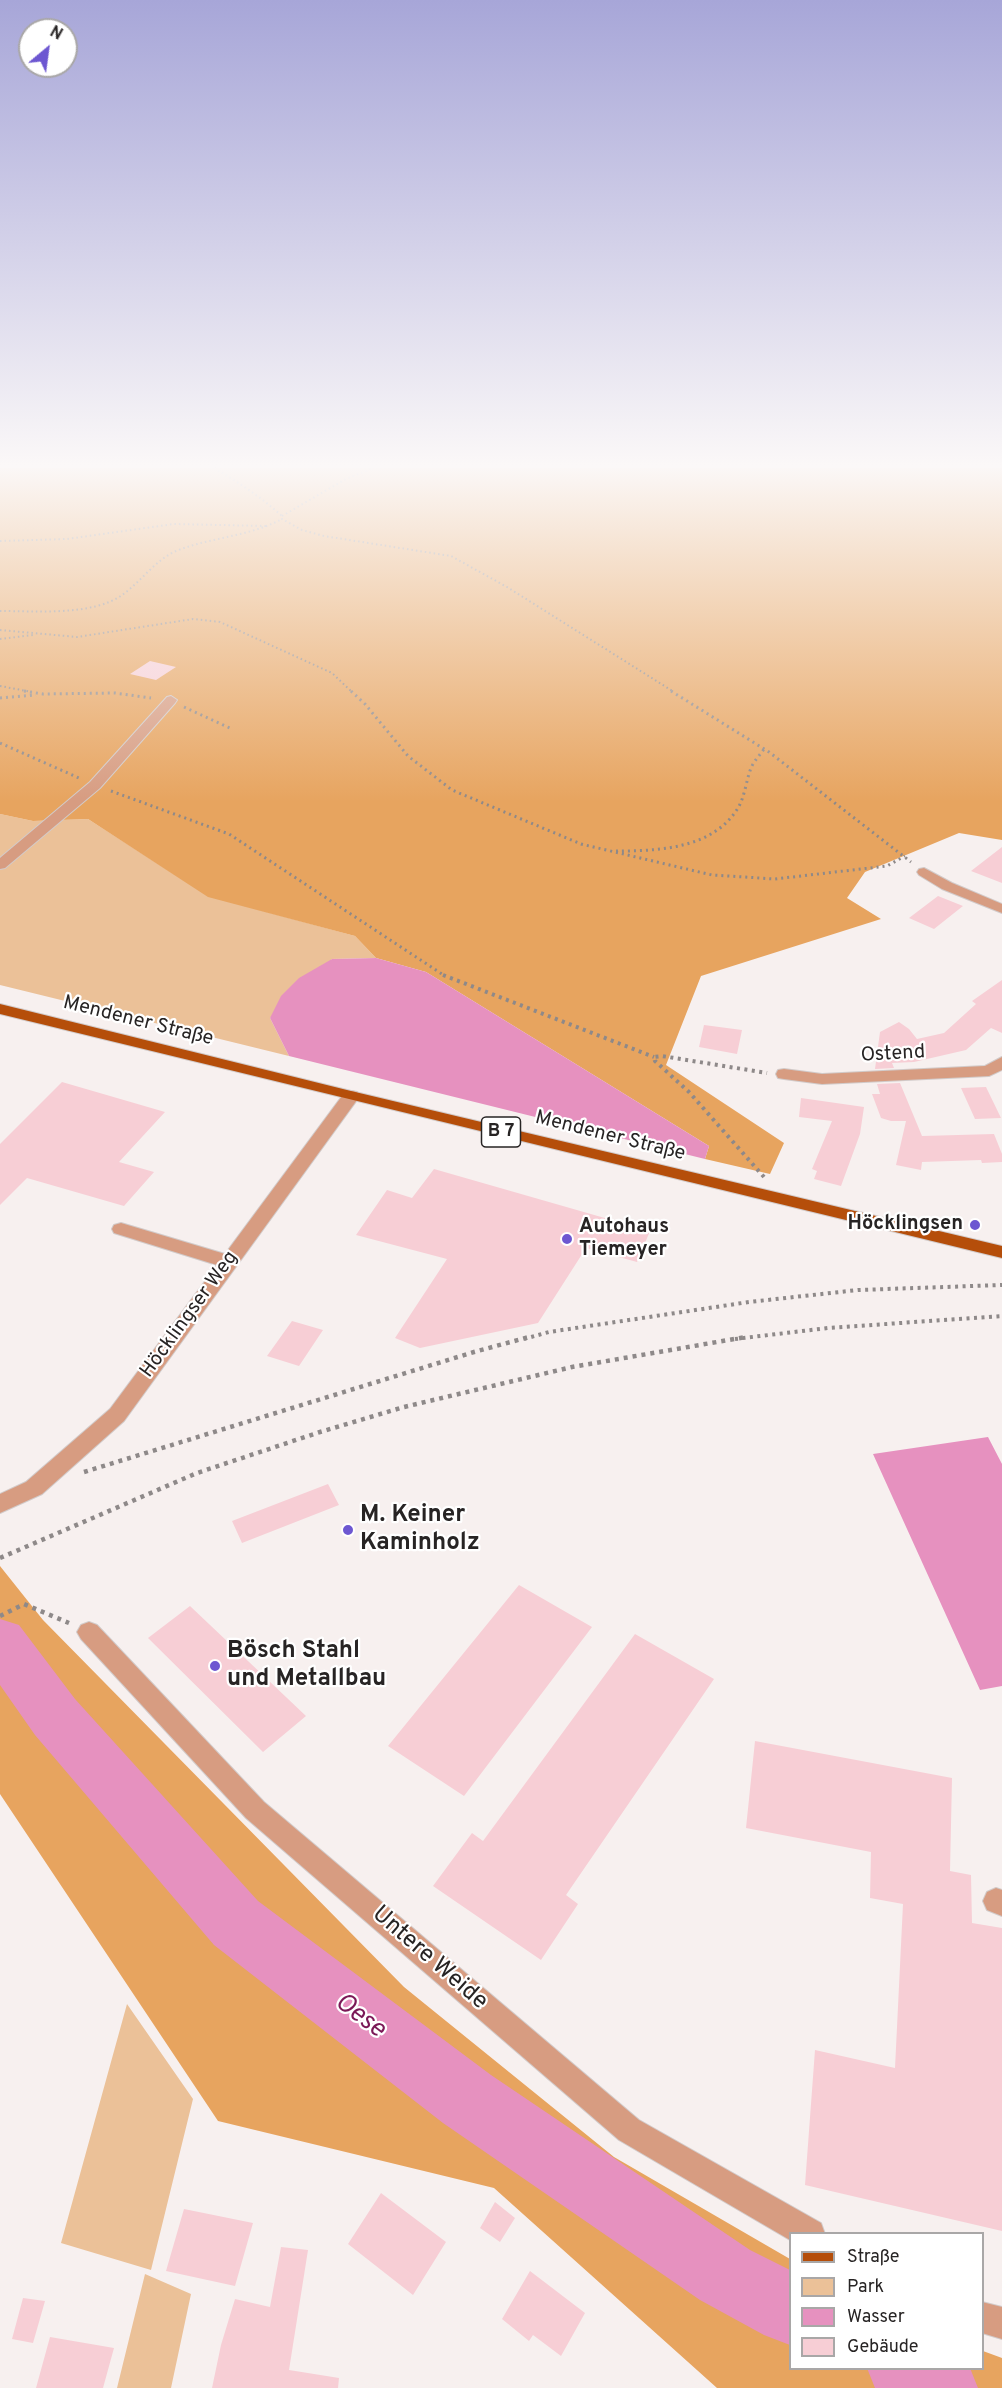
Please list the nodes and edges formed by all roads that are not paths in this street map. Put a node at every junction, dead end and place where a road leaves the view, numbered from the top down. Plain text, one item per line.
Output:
1 (171, 700) road end
2 (0, 865) edge
3 (924, 872) dead end
4 (1002, 909) edge
5 (0, 1009) edge
6 (1002, 1062) edge
7 (784, 1074) road end
8 (351, 1096) junction
9 (121, 1229) dead end
10 (1002, 1252) edge
11 (228, 1262) junction
12 (0, 1504) edge
13 (90, 1632) road end
14 (807, 2232) edge
15 (984, 2317) edge
16 (1002, 2323) edge

1 - 2 street
3 - 4 street
5 - 8 main road, Mendener Straße / B 7
6 - 7 street, Ostend
8 - 10 main road, Mendener Straße / B 7
8 - 11 street, Höcklingser Weg
9 - 11 street
11 - 12 street, Höcklingser Weg
13 - 14 street, Untere Weide
15 - 16 street

